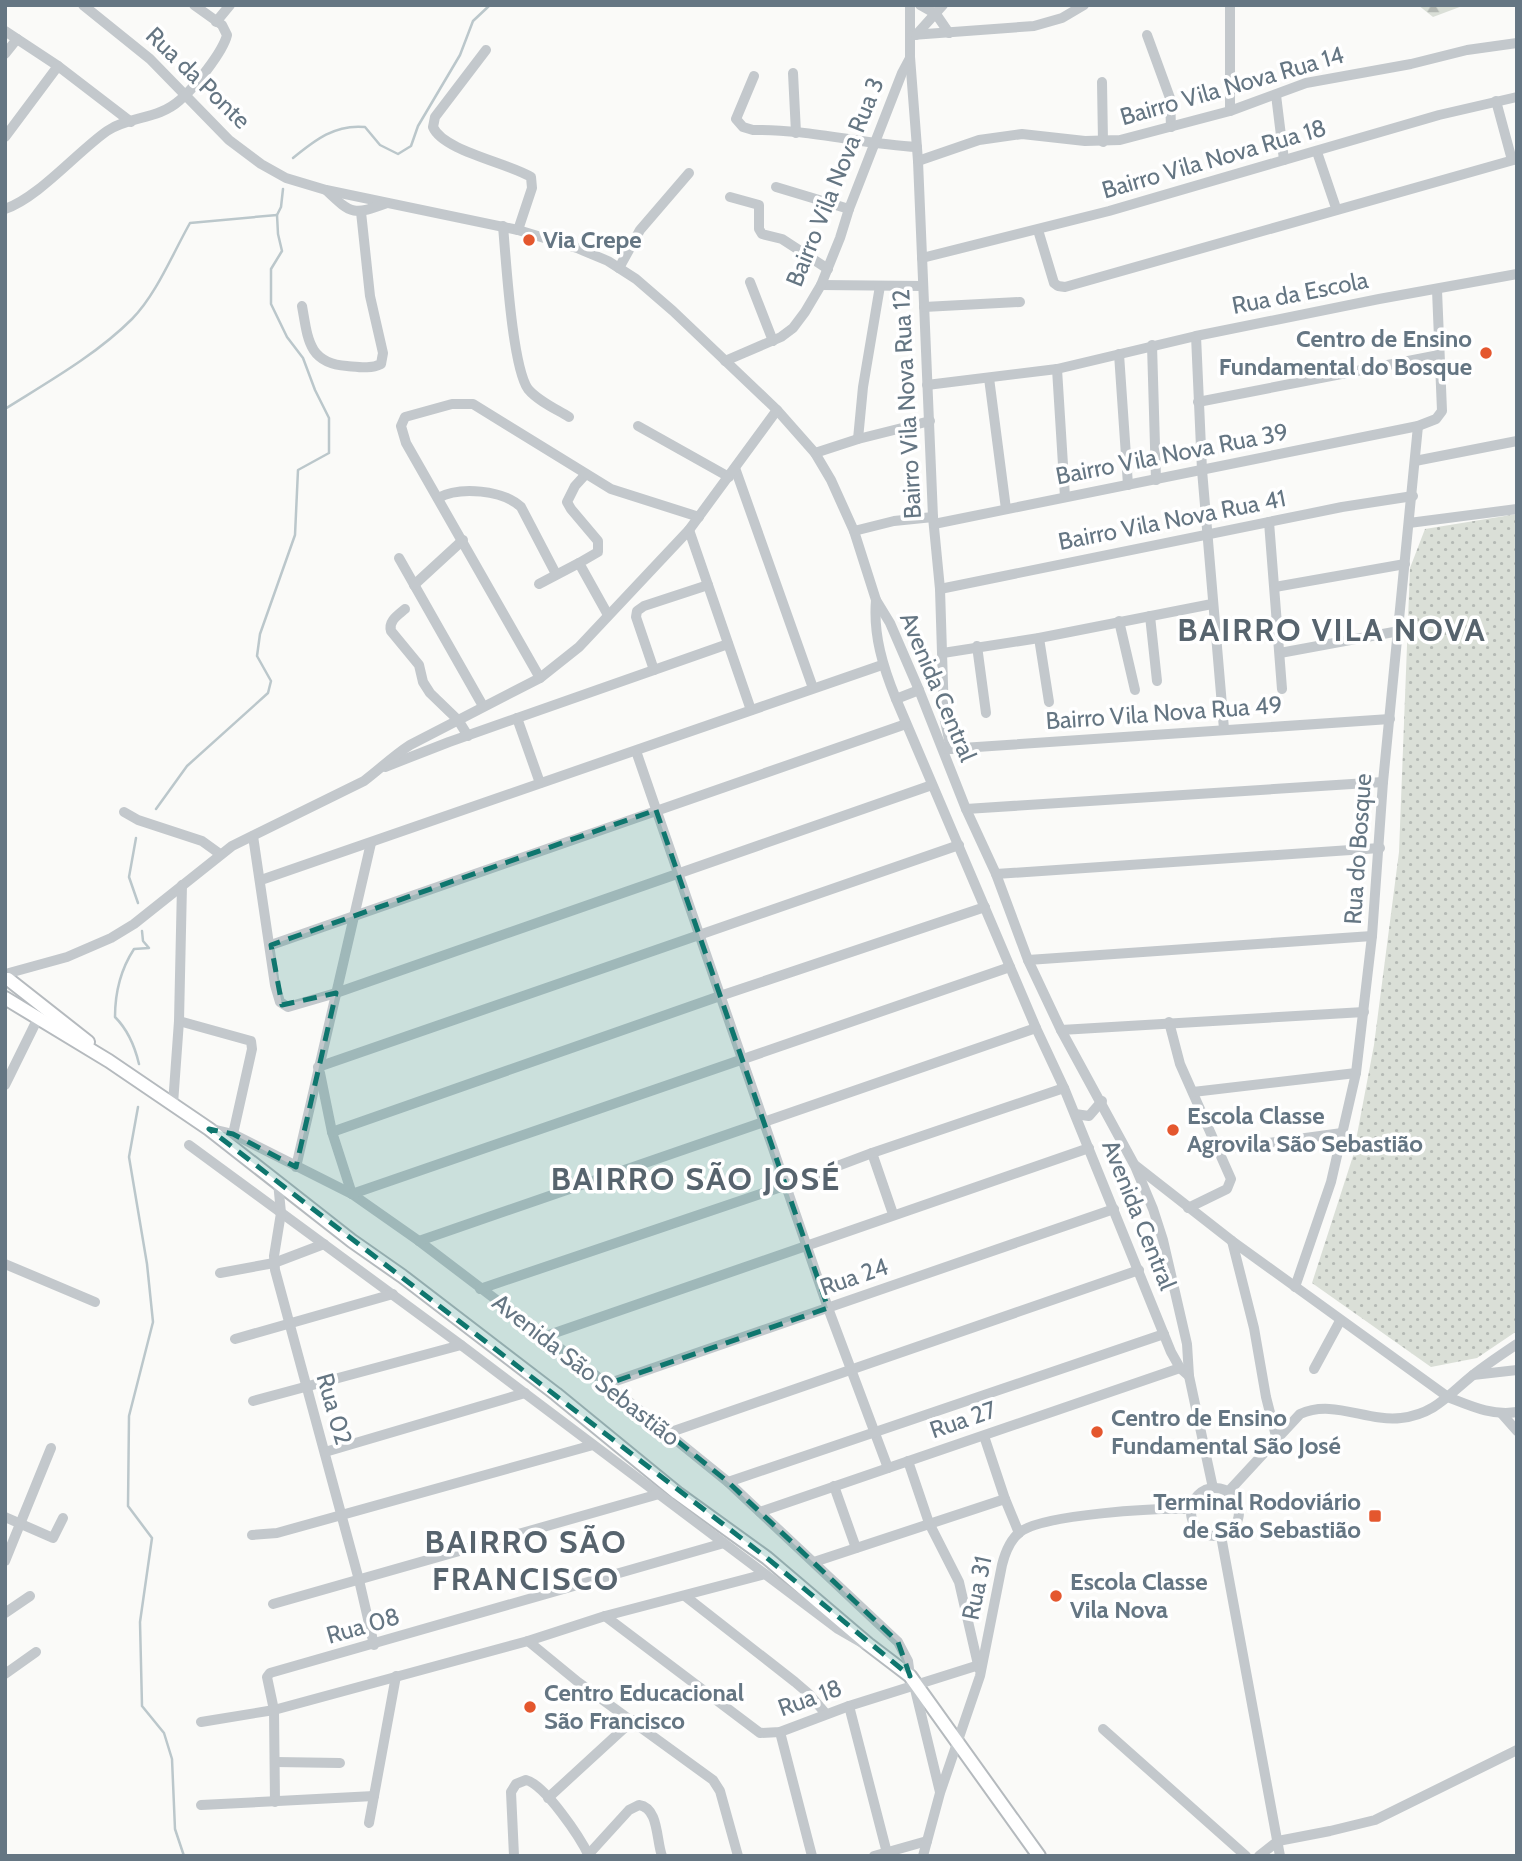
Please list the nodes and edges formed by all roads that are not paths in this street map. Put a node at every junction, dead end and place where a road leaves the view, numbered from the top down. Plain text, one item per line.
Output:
1 (83, 5) edge
2 (107, 5) edge
3 (194, 5) edge
4 (230, 5) edge
5 (910, 5) edge
6 (920, 5) edge
7 (1084, 5) edge
8 (1230, 5) edge
9 (940, 9) edge
10 (98, 15) junction
11 (216, 22) junction
12 (5, 31) edge
13 (949, 33) junction
14 (914, 35) junction
15 (1147, 35) dead end
16 (17, 39) junction
17 (1517, 43) edge
18 (486, 50) dead end
19 (5, 54) edge
20 (910, 57) junction
21 (58, 66) junction
22 (793, 73) dead end
23 (754, 76) dead end
24 (1102, 82) dead end
25 (186, 94) junction
26 (1276, 95) junction
27 (1517, 97) edge
28 (1496, 101) junction
29 (1230, 111) junction
30 (131, 122) junction
31 (1171, 127) junction
32 (796, 133) junction
33 (5, 137) edge
34 (1103, 142) junction
35 (875, 144) junction
36 (917, 147) junction
37 (1317, 152) junction
38 (1514, 159) edge
39 (1284, 160) junction
40 (918, 161) junction
41 (689, 173) dead end
42 (776, 187) dead end
43 (326, 190) junction
44 (730, 197) dead end
45 (387, 203) junction
46 (7, 206) edge
47 (1336, 208) junction
48 (849, 209) junction
49 (361, 212) junction
50 (503, 226) junction
51 (518, 230) junction
52 (1038, 230) junction
53 (922, 258) junction
54 (619, 268) junction
55 (828, 269) junction
56 (1517, 274) edge
57 (750, 282) dead end
58 (821, 285) junction
59 (880, 286) junction
60 (923, 286) junction
61 (1437, 290) junction
62 (1020, 302) dead end
63 (302, 306) dead end
64 (924, 307) junction
65 (1196, 336) junction
66 (773, 341) junction
67 (1152, 345) junction
68 (1119, 354) junction
69 (1439, 355) junction
70 (725, 361) junction
71 (1057, 369) junction
72 (989, 378) junction
73 (927, 385) junction
74 (1198, 402) junction
75 (777, 410) junction
76 (569, 417) dead end
77 (930, 421) junction
78 (638, 426) dead end
79 (1418, 426) junction
80 (858, 439) junction
81 (1517, 441) edge
82 (815, 453) junction
83 (1415, 461) junction
84 (1202, 470) junction
85 (732, 472) junction
86 (584, 475) junction
87 (1156, 480) junction
88 (1128, 485) junction
89 (1413, 496) junction
90 (1065, 497) junction
91 (438, 498) junction
92 (1006, 509) junction
93 (1517, 509) edge
94 (699, 517) junction
95 (933, 521) junction
96 (1269, 522) junction
97 (1409, 523) junction
98 (689, 530) junction
99 (854, 531) junction
100 (1207, 534) junction
101 (463, 540) junction
102 (399, 558) dead end
103 (579, 563) junction
104 (1405, 564) junction
105 (556, 574) junction
106 (539, 584) dead end
107 (414, 585) junction
108 (708, 585) junction
109 (1275, 587) junction
110 (940, 589) junction
111 (876, 600) junction
112 (1212, 604) junction
113 (405, 609) dead end
114 (608, 615) junction
115 (1150, 616) junction
116 (1119, 621) junction
117 (1399, 631) junction
118 (1039, 638) junction
119 (728, 644) junction
120 (977, 646) junction
121 (943, 653) junction
122 (1280, 653) junction
123 (882, 665) junction
124 (654, 670) junction
125 (540, 678) junction
126 (1157, 681) dead end
127 (813, 688) junction
128 (1282, 689) dead end
129 (919, 690) junction
130 (1135, 690) dead end
131 (896, 699) junction
132 (1049, 702) dead end
133 (484, 706) junction
134 (751, 710) junction
135 (986, 713) dead end
136 (517, 718) junction
137 (1390, 719) junction
138 (458, 720) junction
139 (906, 724) junction
140 (1224, 729) junction
141 (468, 736) junction
142 (946, 749) junction
143 (636, 751) junction
144 (381, 769) junction
145 (1383, 782) junction
146 (540, 783) junction
147 (932, 785) junction
148 (966, 809) junction
149 (656, 810) junction
150 (124, 812) dead end
151 (253, 835) junction
152 (371, 843) junction
153 (959, 845) junction
154 (1380, 848) junction
155 (220, 855) junction
156 (678, 873) junction
157 (996, 874) junction
158 (261, 880) junction
159 (182, 885) junction
160 (985, 907) junction
161 (353, 916) junction
162 (699, 936) junction
163 (1372, 936) junction
164 (271, 945) junction
165 (1028, 960) junction
166 (1010, 967) junction
167 (7, 976) edge
168 (336, 993) junction
169 (720, 996) junction
170 (5, 998) edge
171 (1364, 1012) junction
172 (38, 1018) junction
173 (179, 1021) junction
174 (1169, 1022) junction
175 (1036, 1028) junction
176 (1061, 1030) junction
177 (742, 1060) junction
178 (109, 1061) junction
179 (318, 1067) junction
180 (1356, 1073) junction
181 (5, 1085) edge
182 (1064, 1088) junction
183 (1193, 1092) junction
184 (1101, 1101) junction
185 (173, 1104) junction
186 (1075, 1114) junction
187 (1110, 1116) junction
188 (764, 1123) junction
189 (209, 1129) junction
190 (1081, 1129) junction
191 (332, 1132) junction
192 (1342, 1133) junction
193 (233, 1134) junction
194 (189, 1145) dead end
195 (1089, 1148) junction
196 (1217, 1150) junction
197 (872, 1153) junction
198 (1135, 1166) junction
199 (296, 1167) junction
200 (1141, 1178) junction
201 (278, 1182) junction
202 (787, 1185) junction
203 (1164, 1188) junction
204 (352, 1194) junction
205 (1188, 1208) junction
206 (1114, 1209) junction
207 (281, 1213) junction
208 (893, 1214) junction
209 (419, 1241) junction
210 (1232, 1241) junction
211 (324, 1244) junction
212 (808, 1245) junction
213 (274, 1263) junction
214 (5, 1265) edge
215 (1139, 1270) junction
216 (220, 1273) dead end
217 (1295, 1287) junction
218 (480, 1289) junction
219 (393, 1294) junction
220 (95, 1302) dead end
221 (828, 1308) junction
222 (1340, 1321) junction
223 (289, 1324) junction
224 (1164, 1334) junction
225 (543, 1337) junction
226 (235, 1339) dead end
227 (1517, 1344) edge
228 (461, 1345) junction
229 (1180, 1368) junction
230 (1314, 1369) dead end
231 (850, 1370) junction
232 (1517, 1370) edge
233 (1473, 1375) junction
234 (1189, 1376) junction
235 (607, 1384) junction
236 (306, 1387) junction
237 (525, 1393) junction
238 (1448, 1397) junction
239 (253, 1401) dead end
240 (1517, 1412) edge
241 (1502, 1414) junction
242 (873, 1432) junction
243 (1517, 1432) edge
244 (668, 1433) junction
245 (984, 1436) junction
246 (1277, 1440) junction
247 (593, 1445) junction
248 (51, 1448) dead end
249 (324, 1452) junction
250 (908, 1461) junction
251 (888, 1468) junction
252 (728, 1482) junction
253 (834, 1486) junction
254 (1213, 1488) junction
255 (1228, 1492) junction
256 (659, 1494) junction
257 (1005, 1499) junction
258 (1190, 1509) junction
259 (760, 1512) junction
260 (342, 1515) junction
261 (5, 1517) edge
262 (63, 1518) dead end
263 (929, 1523) junction
264 (22, 1524) junction
265 (1019, 1533) junction
266 (251, 1535) dead end
267 (1221, 1536) junction
268 (724, 1543) junction
269 (856, 1548) junction
270 (5, 1562) edge
271 (814, 1562) junction
272 (765, 1574) junction
273 (359, 1580) junction
274 (30, 1596) dead end
275 (685, 1596) junction
276 (272, 1604) dead end
277 (5, 1613) edge
278 (605, 1616) junction
279 (528, 1641) junction
280 (868, 1644) junction
281 (374, 1645) junction
282 (36, 1652) dead end
283 (979, 1670) junction
284 (5, 1674) edge
285 (396, 1676) junction
286 (914, 1682) junction
287 (849, 1706) junction
288 (274, 1710) junction
289 (826, 1714) junction
290 (633, 1720) junction
291 (201, 1723) dead end
292 (1103, 1729) dead end
293 (780, 1732) junction
294 (959, 1742) junction
295 (1517, 1750) edge
296 (276, 1762) junction
297 (340, 1763) dead end
298 (933, 1764) junction
299 (950, 1767) junction
300 (940, 1793) junction
301 (374, 1796) junction
302 (548, 1798) junction
303 (275, 1802) junction
304 (201, 1805) dead end
305 (369, 1823) dead end
306 (927, 1841) junction
307 (1278, 1841) junction
308 (887, 1853) junction
309 (588, 1855) edge
310 (514, 1856) edge
311 (662, 1856) edge
312 (738, 1856) edge
313 (812, 1856) edge
314 (874, 1856) edge
315 (923, 1856) edge
316 (1038, 1856) edge
317 (1246, 1856) edge
318 (1259, 1856) edge
319 (1280, 1856) edge

1 - 10 street, Rua da Ponte
2 - 10 street
3 - 11 street
4 - 11 street
5 - 14 street
6 - 9 street
7 - 13 street
8 - 29 street
9 - 13 street
9 - 14 street
10 - 25 street, Rua da Ponte
11 - 25 street
12 - 16 street
13 - 14 street
14 - 20 street
15 - 31 street
16 - 19 street
16 - 21 street
17 - 26 street, Bairro Vila Nova Rua 14
18 - 51 street
20 - 35 street, Bairro Vila Nova Rua 3
20 - 36 street, Bairro Vila Nova Rua 12
21 - 30 street
21 - 33 street
22 - 32 street
23 - 32 street
24 - 34 street
25 - 30 street
25 - 43 street, Rua da Ponte
26 - 29 street, Bairro Vila Nova Rua 14
26 - 39 street
27 - 28 street, Bairro Vila Nova Rua 18
28 - 37 street, Bairro Vila Nova Rua 18
28 - 38 street
29 - 31 street, Bairro Vila Nova Rua 14
30 - 46 street
31 - 34 street, Bairro Vila Nova Rua 14
32 - 35 street
34 - 40 street, Bairro Vila Nova Rua 14
35 - 36 street
35 - 48 street, Bairro Vila Nova Rua 3
36 - 40 street, Bairro Vila Nova Rua 12
37 - 39 street, Bairro Vila Nova Rua 18
37 - 47 street
38 - 47 street
39 - 52 street, Bairro Vila Nova Rua 18
40 - 53 street, Bairro Vila Nova Rua 12
41 - 54 street
42 - 48 street
43 - 45 street
43 - 49 street
44 - 55 street
45 - 49 street
45 - 50 street
47 - 52 street
48 - 55 street, Bairro Vila Nova Rua 3
49 - 63 street
50 - 51 street
50 - 76 street
51 - 54 street
52 - 53 street, Bairro Vila Nova Rua 18
53 - 60 street, Bairro Vila Nova Rua 12
54 - 70 street
55 - 58 street, Bairro Vila Nova Rua 3
56 - 61 street, Rua da Escola
57 - 66 street
58 - 59 street
58 - 66 street, Bairro Vila Nova Rua 3
59 - 60 street
59 - 80 street
60 - 64 street, Bairro Vila Nova Rua 12
61 - 65 street, Rua da Escola
61 - 69 street
62 - 64 street
64 - 73 street, Bairro Vila Nova Rua 12
65 - 67 street, Rua da Escola
65 - 74 street
66 - 70 street, Bairro Vila Nova Rua 3
67 - 68 street, Rua da Escola
67 - 87 street
68 - 71 street, Rua da Escola
68 - 88 street
69 - 74 street
69 - 79 street
70 - 75 street
71 - 72 street, Rua da Escola
71 - 90 street
72 - 73 street, Rua da Escola
72 - 92 street
73 - 77 street, Bairro Vila Nova Rua 12
74 - 84 street
75 - 82 street
75 - 85 street
77 - 80 street
77 - 95 street, Bairro Vila Nova Rua 12
78 - 85 street
79 - 83 street, Rua do Bosque
79 - 84 street, Bairro Vila Nova Rua 39
80 - 82 street
81 - 83 street
82 - 99 street
83 - 89 street, Rua do Bosque
84 - 87 street, Bairro Vila Nova Rua 39
84 - 100 street
85 - 94 street
85 - 127 street
86 - 91 street
86 - 94 street
86 - 103 street
87 - 88 street, Bairro Vila Nova Rua 39
88 - 90 street, Bairro Vila Nova Rua 39
89 - 96 street, Bairro Vila Nova Rua 41
89 - 97 street, Rua do Bosque
90 - 92 street, Bairro Vila Nova Rua 39
91 - 101 street
91 - 105 street
92 - 95 street, Bairro Vila Nova Rua 39
93 - 97 street
94 - 98 street
95 - 99 street, Bairro Vila Nova Rua 39
95 - 110 street, Bairro Vila Nova Rua 12
96 - 100 street, Bairro Vila Nova Rua 41
96 - 109 street
97 - 104 street, Rua do Bosque
98 - 108 street
98 - 114 street
99 - 111 street
100 - 110 street, Bairro Vila Nova Rua 41
100 - 112 street
101 - 107 street
101 - 125 street
102 - 107 street
103 - 105 street
103 - 114 street
104 - 109 street
104 - 117 street, Rua do Bosque
105 - 106 street
107 - 133 street
108 - 119 street
108 - 124 street
109 - 122 street
110 - 121 street, Bairro Vila Nova Rua 12
111 - 123 street, Avenida Central
111 - 129 street, Avenida Central
112 - 115 street
112 - 140 street
113 - 138 street
114 - 125 street
115 - 116 street
115 - 126 street
116 - 118 street
116 - 130 street
117 - 122 street
117 - 137 street, Rua do Bosque
118 - 120 street
118 - 132 street
119 - 124 street
119 - 134 street
120 - 121 street
120 - 135 street
121 - 142 street, Bairro Vila Nova Rua 12
122 - 128 street
123 - 127 street
123 - 131 street, Avenida Central
124 - 136 street
125 - 133 street
127 - 134 street
129 - 131 street
129 - 142 street, Avenida Central
131 - 139 street, Avenida Central
133 - 138 street
134 - 143 street
136 - 141 street
136 - 146 street
137 - 140 street, Bairro Vila Nova Rua 49
137 - 145 street, Rua do Bosque
138 - 141 street
138 - 144 street
139 - 147 street, Avenida Central
139 - 149 street
140 - 142 street, Bairro Vila Nova Rua 49
141 - 144 street
142 - 148 street, Avenida Central
143 - 146 street
143 - 149 street
144 - 151 street
145 - 148 street
145 - 154 street, Rua do Bosque
146 - 152 street
147 - 153 street, Avenida Central
147 - 156 street
148 - 157 street, Avenida Central
149 - 156 street
149 - 161 street
150 - 155 street
151 - 155 street
151 - 158 street
152 - 158 street
152 - 161 street
153 - 160 street, Avenida Central
153 - 162 street
154 - 157 street
154 - 163 street, Rua do Bosque
155 - 159 street
156 - 162 street
156 - 168 street
157 - 165 street, Avenida Central
158 - 164 street
159 - 167 street
159 - 173 street
160 - 166 street, Avenida Central
160 - 169 street
161 - 164 street
161 - 168 street
162 - 169 street
162 - 179 street
163 - 165 street
163 - 171 street, Rua do Bosque
164 - 168 street
165 - 176 street, Avenida Central
166 - 175 street, Avenida Central
166 - 177 street
167 - 178 main road, Avenida São Sebastião
168 - 179 street
169 - 177 street
169 - 191 street
170 - 172 main road, Avenida São Sebastião
171 - 174 street
171 - 180 street, Rua do Bosque
172 - 178 main road, Avenida São Sebastião
172 - 181 street
173 - 185 street
173 - 193 street
174 - 176 street
174 - 183 street
175 - 182 street, Avenida Central
175 - 188 street
176 - 184 street, Avenida Central
177 - 188 street
177 - 204 street
178 - 185 main road, Avenida São Sebastião
179 - 191 street
179 - 199 street
180 - 183 street
180 - 192 street, Rua do Bosque
182 - 186 street, Avenida Central
182 - 197 street
183 - 196 street
184 - 186 street
184 - 187 street, Avenida Central
185 - 189 main road, Avenida São Sebastião
186 - 190 street, Avenida Central
187 - 190 street
187 - 198 street, Avenida Central
188 - 202 street
188 - 209 street
189 - 193 street, Avenida São Sebastião
189 - 201 main road, Avenida São Sebastião
190 - 195 street, Avenida Central
191 - 204 street
192 - 196 street
192 - 217 street, Rua do Bosque
193 - 199 street, Avenida São Sebastião
194 - 207 street
195 - 206 street, Avenida Central
195 - 208 street
196 - 205 street
197 - 202 street
197 - 208 street
198 - 200 street, Avenida Central
198 - 203 street
199 - 204 street, Avenida São Sebastião
200 - 203 street
200 - 234 street, Avenida Central
201 - 207 street, Rua 02
201 - 280 main road, Avenida São Sebastião
202 - 212 street
202 - 218 street
203 - 205 street
204 - 209 street, Avenida São Sebastião
205 - 210 street
206 - 215 street, Avenida Central
206 - 221 street, Rua 24
207 - 211 street
207 - 213 street, Rua 02
208 - 212 street
209 - 218 street, Avenida São Sebastião
210 - 217 street
210 - 246 street
211 - 213 street
211 - 219 street
212 - 221 street
212 - 225 street
213 - 216 street
213 - 223 street, Rua 02
214 - 220 street
215 - 224 street, Avenida Central
215 - 231 street
217 - 222 street
218 - 225 street, Avenida São Sebastião
219 - 223 street
219 - 228 street
221 - 231 street
221 - 235 street, Rua 24
222 - 230 street
222 - 238 street
223 - 226 street
223 - 236 street, Rua 02
224 - 229 street, Avenida Central
224 - 242 street
225 - 235 street, Avenida São Sebastião
227 - 233 street
228 - 236 street
228 - 237 street
229 - 234 street, Avenida Central
229 - 245 street, Rua 27
231 - 242 street
231 - 244 street
232 - 233 street
233 - 238 street
234 - 254 street, Avenida Central
235 - 244 street, Avenida São Sebastião
236 - 239 street
236 - 249 street, Rua 02
237 - 247 street
237 - 249 street
238 - 241 street
238 - 246 street
240 - 241 street
241 - 243 street
242 - 251 street
242 - 252 street
244 - 252 street, Avenida São Sebastião
245 - 250 street, Rua 27
245 - 257 street
246 - 255 street
247 - 256 street
247 - 260 street
248 - 264 street
249 - 260 street, Rua 02
250 - 251 street, Rua 27
250 - 263 street
251 - 253 street, Rua 27
252 - 259 street, Avenida São Sebastião
253 - 259 street, Rua 27
253 - 269 street
254 - 255 street
254 - 258 street
255 - 267 street
256 - 268 street
256 - 273 street
257 - 263 street
257 - 265 street
258 - 265 street, Rua 31
258 - 267 street
259 - 271 street, Avenida São Sebastião
260 - 266 street
260 - 273 street, Rua 02
261 - 264 street
262 - 264 street
263 - 269 street
263 - 283 street
264 - 270 street
265 - 283 street, Rua 31
267 - 307 street
268 - 272 street
268 - 281 street, Rua 08
269 - 271 street
271 - 286 street, Avenida São Sebastião
272 - 275 street
272 - 280 street
273 - 276 street
273 - 281 street, Rua 02
274 - 277 street
275 - 278 street
275 - 289 street
278 - 279 street
278 - 293 street, Rua 18
279 - 285 street
279 - 290 street
280 - 286 main road, Avenida São Sebastião
281 - 288 street, Rua 08
282 - 284 street
283 - 286 street, Rua 18
283 - 294 street, Rua 31
285 - 288 street
285 - 301 street
286 - 287 street, Rua 18
286 - 294 main road, Avenida São Sebastião
286 - 298 street
287 - 289 street, Rua 18
287 - 308 street
288 - 291 street
288 - 296 street
289 - 293 street, Rua 18
290 - 302 street
290 - 312 street
292 - 317 street
293 - 313 street
294 - 299 street, Rua 31
294 - 316 main road, Avenida São Sebastião
295 - 307 street
296 - 297 street
296 - 303 street
298 - 299 street
298 - 300 street
299 - 300 street, Rua 31
300 - 306 street, Rua 31
301 - 303 street
301 - 305 street
302 - 309 street
302 - 310 street
303 - 304 street
306 - 308 street
306 - 315 street, Rua 31
307 - 318 street
307 - 319 street
308 - 314 street
309 - 311 street

